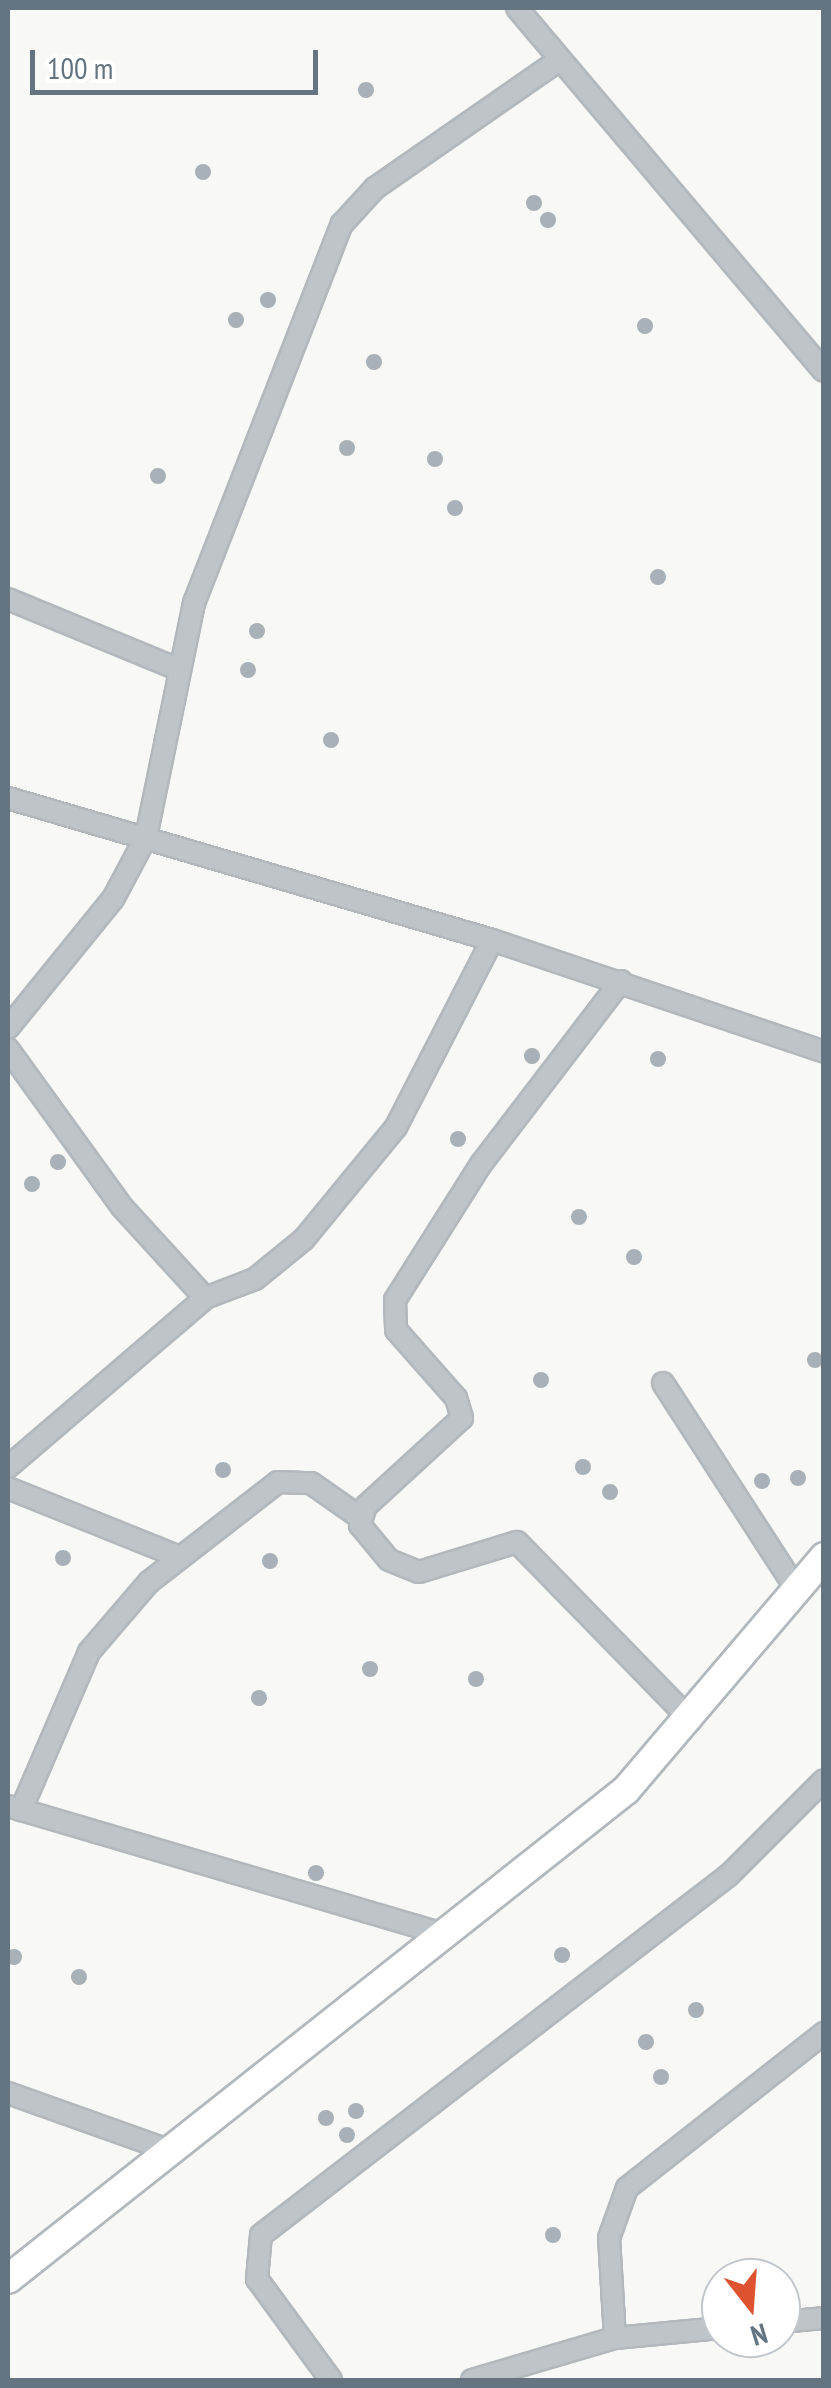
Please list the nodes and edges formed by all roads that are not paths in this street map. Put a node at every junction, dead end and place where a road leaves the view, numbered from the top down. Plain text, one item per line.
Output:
1 (517, 8) edge
2 (559, 60) junction
3 (824, 371) edge
4 (8, 599) edge
5 (180, 670) junction
6 (8, 798) edge
7 (146, 838) junction
8 (492, 940) junction
9 (621, 980) junction
10 (8, 1028) edge
11 (8, 1049) edge
12 (824, 1052) edge
13 (205, 1298) junction
14 (662, 1383) dead end
15 (8, 1466) edge
16 (8, 1488) edge
17 (361, 1518) junction
18 (824, 1557) edge
19 (180, 1558) junction
20 (797, 1590) junction
21 (690, 1720) junction
22 (824, 1780) edge
23 (14, 1808) edge
24 (440, 1932) junction
25 (824, 2033) edge
26 (8, 2092) edge
27 (168, 2150) junction
28 (8, 2279) edge
29 (701, 2330) edge
30 (615, 2338) junction
31 (330, 2380) edge
32 (472, 2380) edge

1 - 2 street
2 - 3 street
2 - 5 street
4 - 5 street
5 - 7 street
6 - 7 street
7 - 8 street
7 - 10 street
8 - 9 street
8 - 13 street
9 - 12 street
9 - 17 street
11 - 13 street
13 - 15 street
14 - 20 street
16 - 19 street
17 - 19 street
17 - 21 street
18 - 20 street
19 - 23 street
20 - 21 street
21 - 24 street
22 - 31 street
23 - 24 street
24 - 27 street
25 - 30 street
26 - 27 street
27 - 28 street
29 - 30 street
30 - 32 street

